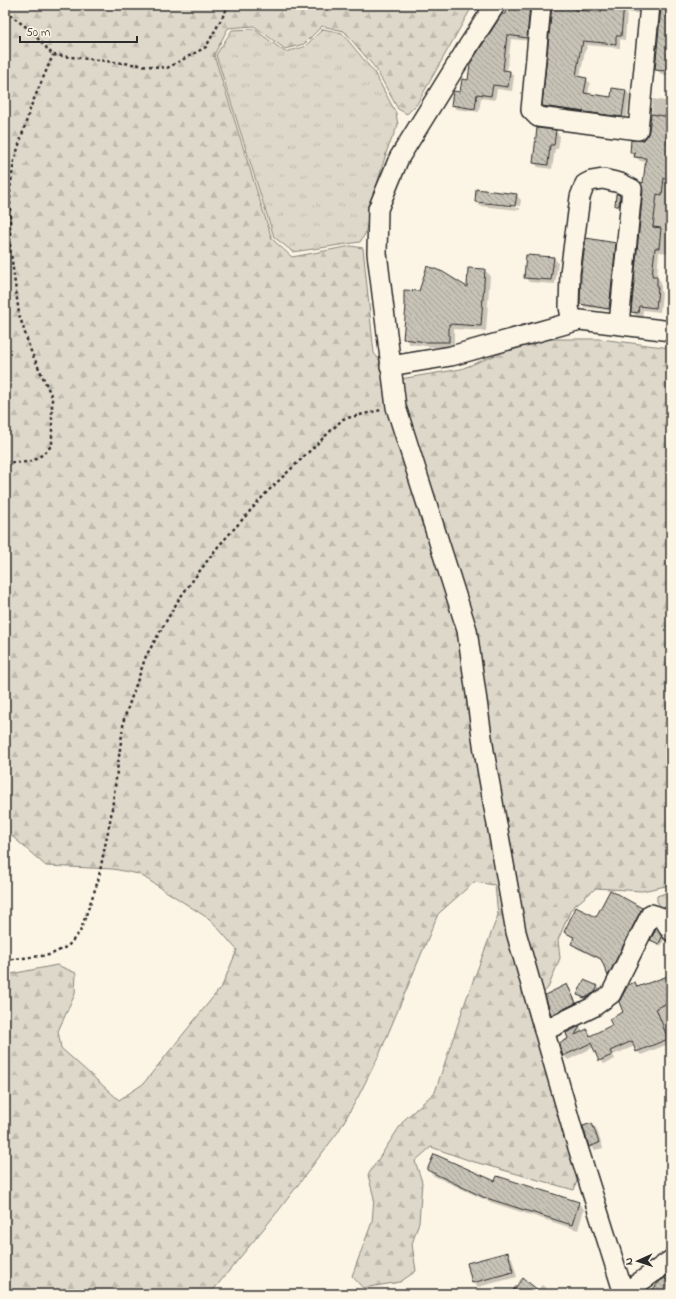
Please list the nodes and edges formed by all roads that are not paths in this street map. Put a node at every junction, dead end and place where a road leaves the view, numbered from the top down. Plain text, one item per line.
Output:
1 (495, 5) edge
2 (541, 5) edge
3 (650, 5) edge
4 (572, 322) junction
5 (619, 324) junction
6 (671, 331) edge
7 (390, 366) junction
8 (671, 931) edge
9 (544, 1030) junction
10 (671, 1260) edge
11 (624, 1294) edge

1 - 7 street
2 - 3 street
4 - 5 street
4 - 5 street
4 - 7 street
5 - 6 street
7 - 9 street
8 - 9 street
9 - 11 street
10 - 11 street

